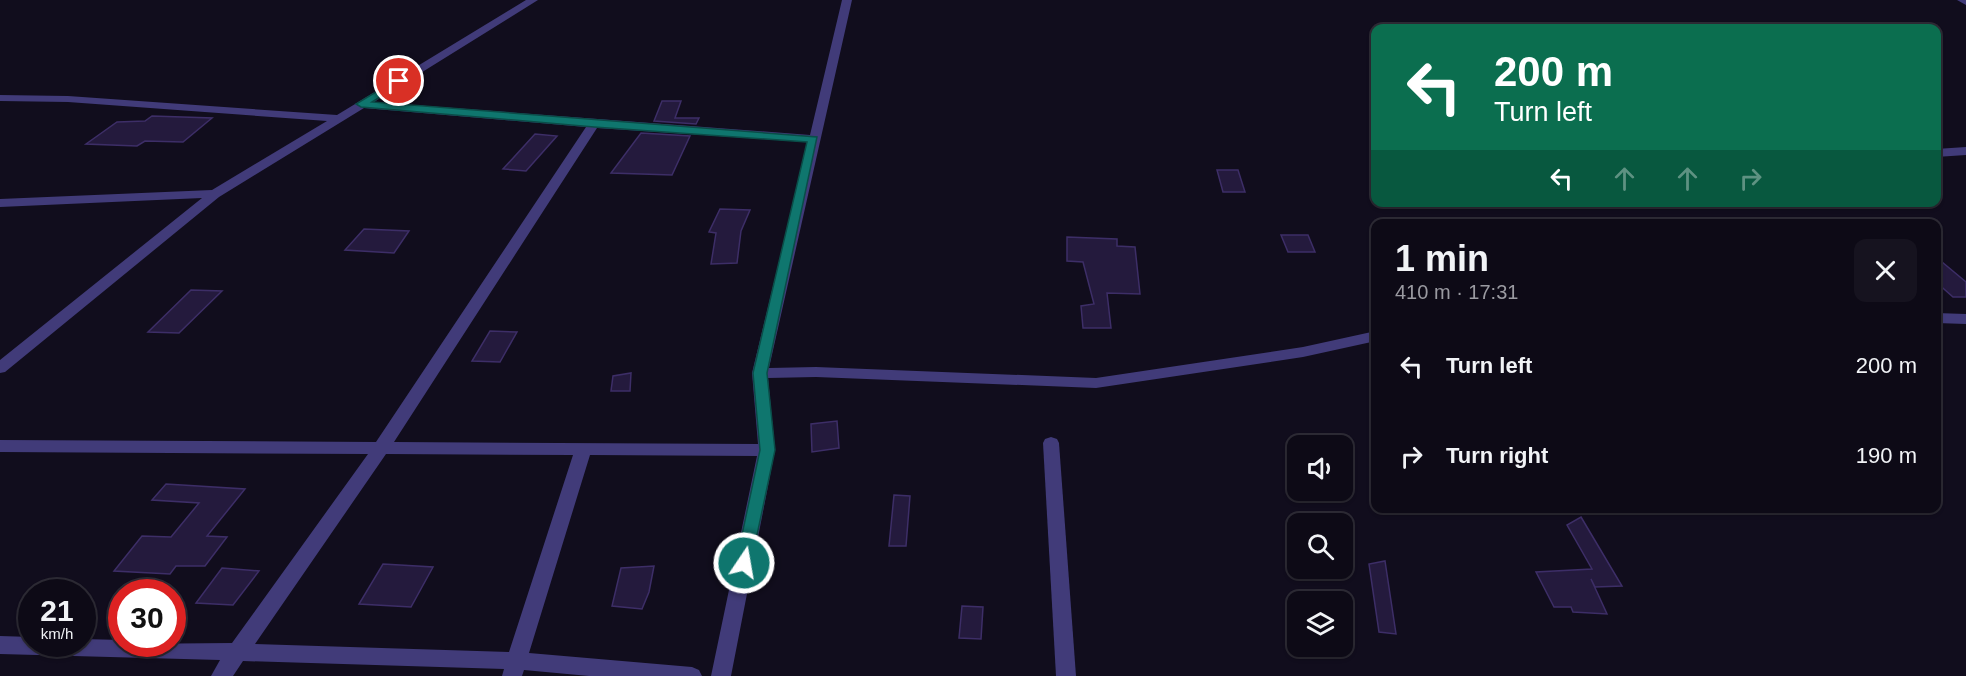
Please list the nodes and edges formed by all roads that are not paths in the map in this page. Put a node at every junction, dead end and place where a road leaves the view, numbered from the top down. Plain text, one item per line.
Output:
1 (533, 0) edge
2 (847, 0) edge
3 (0, 98) edge
4 (361, 104) junction
5 (337, 118) junction
6 (594, 124) junction
7 (813, 139) junction
8 (1966, 151) edge
9 (1941, 153) edge
10 (215, 194) junction
11 (0, 203) edge
12 (1941, 318) edge
13 (1966, 319) edge
14 (1371, 337) edge
15 (0, 368) edge
16 (760, 373) junction
17 (1051, 443) dead end
18 (0, 446) edge
19 (381, 448) junction
20 (584, 449) junction
21 (767, 450) junction
22 (0, 645) edge
23 (238, 653) junction
24 (515, 669) edge
25 (221, 676) edge
26 (692, 676) edge
27 (721, 676) edge
28 (1066, 676) edge

1 - 4 street
2 - 7 street
3 - 5 street
4 - 5 street
4 - 6 street
5 - 10 street
6 - 7 street
6 - 19 street
7 - 16 street
8 - 9 street
10 - 11 street
10 - 15 street
12 - 13 street
14 - 16 street
16 - 21 street
17 - 28 street
18 - 19 street
19 - 20 street
19 - 23 street
20 - 21 street
20 - 24 street
21 - 27 street
22 - 23 street
23 - 24 street
23 - 25 street
24 - 26 street

